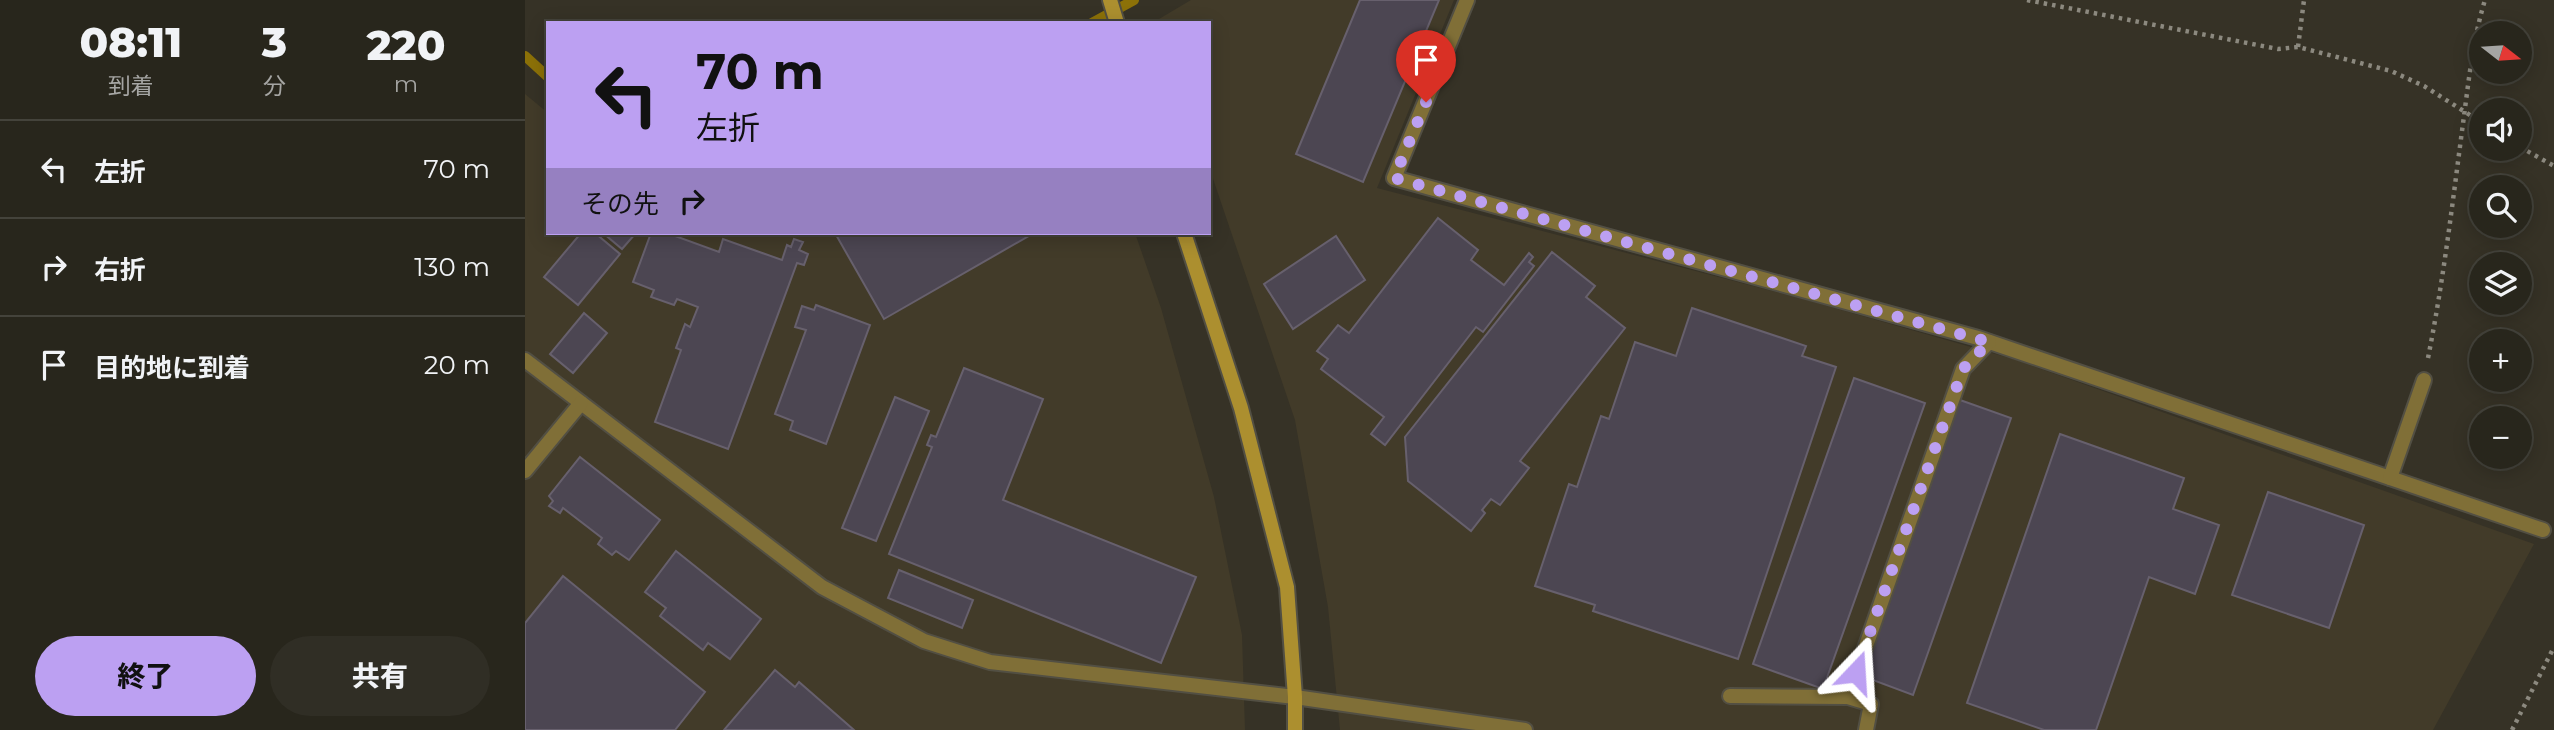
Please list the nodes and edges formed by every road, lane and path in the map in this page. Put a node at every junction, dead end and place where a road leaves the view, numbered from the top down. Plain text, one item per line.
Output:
1 (1110, 0) edge
2 (1467, 0) edge
3 (2027, 0) edge
4 (2304, 0) edge
5 (2485, 0) edge
6 (1116, 21) edge
7 (2298, 47) junction
8 (2465, 111) junction
9 (2469, 114) edge
10 (2532, 154) edge
11 (2554, 166) edge
12 (1185, 235) edge
13 (1989, 342) junction
14 (525, 360) edge
15 (2424, 380) joint
16 (581, 403) junction
17 (525, 471) edge
18 (2390, 478) junction
19 (2543, 530) dead end
20 (2554, 647) edge
21 (1730, 696) dead end
22 (1295, 697) junction
23 (1847, 697) junction
24 (1295, 730) edge
25 (1525, 730) edge
26 (1866, 730) edge
27 (2512, 730) edge

1 - 6 street
2 - 13 street
3 - 7 path
4 - 7 path
5 - 8 path
7 - 8 path
8 - 9 path
8 - 15 path
10 - 11 path
12 - 22 street
13 - 18 street
13 - 23 street
14 - 16 street
15 - 18 street
16 - 17 street
16 - 22 street
18 - 19 street
20 - 27 path
21 - 23 street
22 - 24 street
22 - 25 street
23 - 26 street

